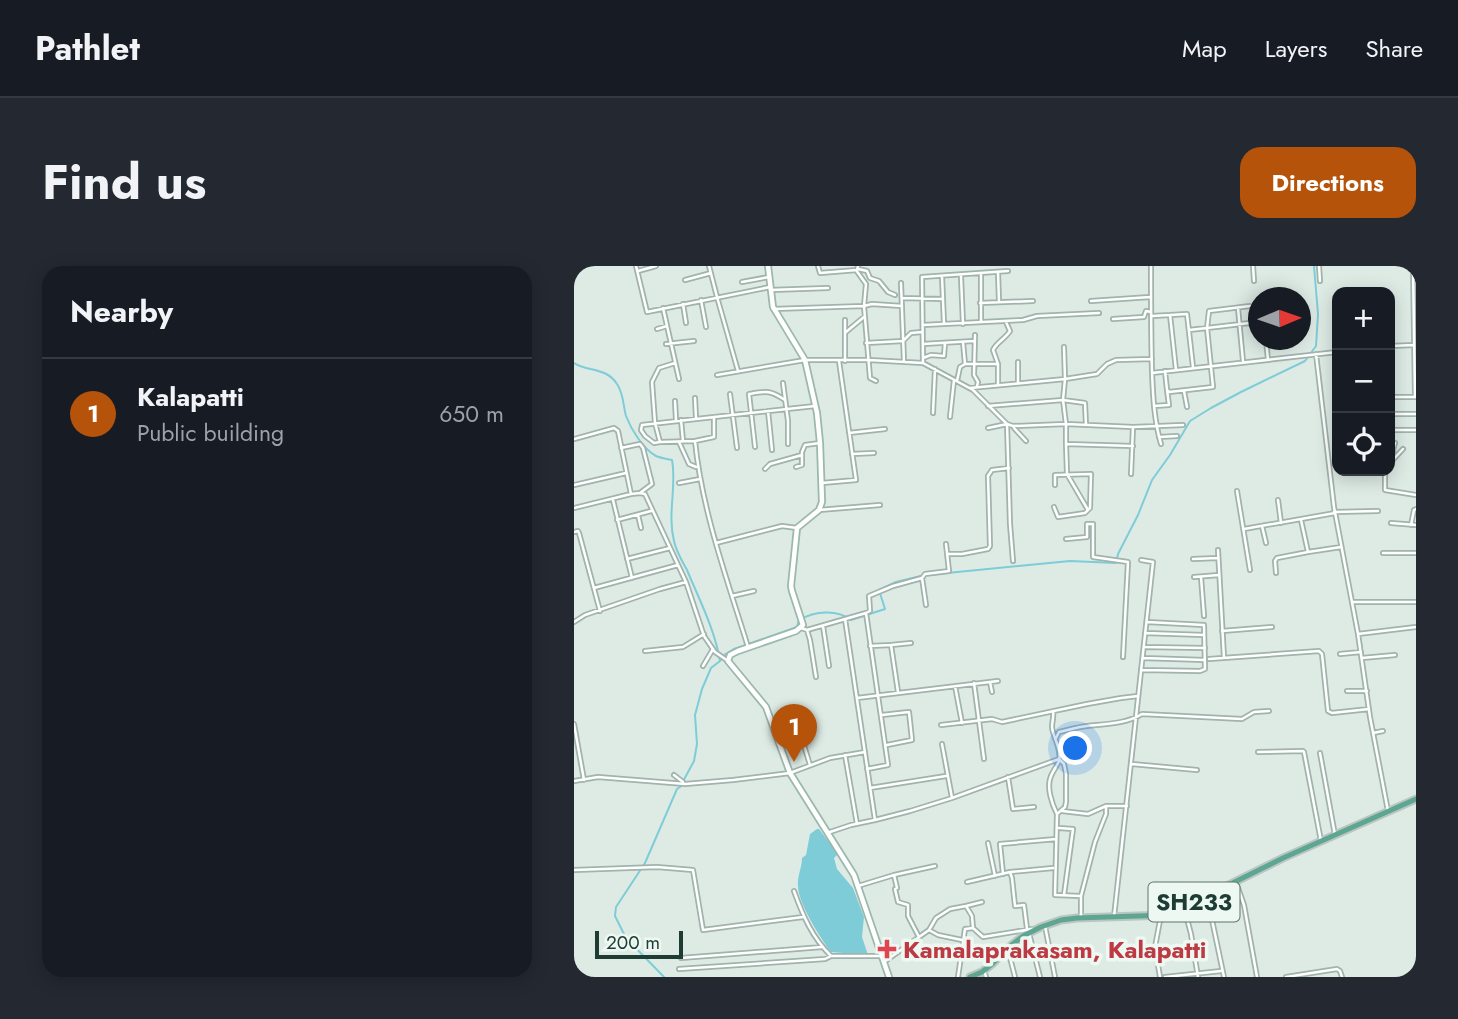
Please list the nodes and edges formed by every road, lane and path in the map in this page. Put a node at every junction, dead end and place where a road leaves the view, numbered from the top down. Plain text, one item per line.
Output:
1 (636, 266) edge
2 (656, 266) edge
3 (709, 266) edge
4 (768, 266) edge
5 (818, 266) edge
6 (838, 266) edge
7 (1003, 266) edge
8 (1151, 266) edge
9 (1253, 266) edge
10 (1319, 266) edge
11 (1413, 266) edge
12 (857, 269) edge
13 (638, 271) junction
14 (1009, 271) dead end
15 (838, 272) junction
16 (1001, 272) junction
17 (711, 273) junction
18 (981, 273) junction
19 (942, 276) junction
20 (961, 276) junction
21 (769, 277) junction
22 (870, 278) junction
23 (685, 280) dead end
24 (863, 281) junction
25 (1254, 281) dead end
26 (1320, 281) dead end
27 (742, 282) dead end
28 (901, 283) dead end
29 (828, 288) dead end
30 (770, 289) junction
31 (895, 295) dead end
32 (717, 297) junction
33 (1151, 297) junction
34 (902, 298) junction
35 (943, 299) junction
36 (701, 300) junction
37 (923, 300) junction
38 (1033, 301) dead end
39 (1091, 301) dead end
40 (999, 302) junction
41 (980, 303) junction
42 (683, 304) junction
43 (863, 306) junction
44 (902, 306) junction
45 (1248, 306) edge
46 (663, 308) junction
47 (1238, 308) junction
48 (773, 309) junction
49 (1100, 313) dead end
50 (1151, 314) junction
51 (1170, 315) junction
52 (864, 317) junction
53 (1112, 319) dead end
54 (845, 320) dead end
55 (1005, 321) junction
56 (686, 323) dead end
57 (981, 323) junction
58 (1248, 323) edge
59 (944, 324) junction
60 (962, 324) junction
61 (1240, 324) junction
62 (667, 326) junction
63 (923, 326) junction
64 (706, 327) dead end
65 (1207, 328) junction
66 (657, 329) dead end
67 (1189, 330) junction
68 (922, 332) junction
69 (845, 333) junction
70 (975, 335) dead end
71 (694, 341) dead end
72 (903, 341) junction
73 (974, 341) junction
74 (963, 342) junction
75 (668, 343) junction
76 (866, 343) junction
77 (945, 343) junction
78 (923, 344) junction
79 (1415, 345) edge
80 (1395, 346) edge
81 (1065, 347) dead end
82 (1267, 350) edge
83 (1332, 352) edge
84 (1316, 354) junction
85 (1152, 359) junction
86 (805, 360) junction
87 (869, 360) junction
88 (1268, 360) junction
89 (839, 361) junction
90 (845, 361) junction
91 (923, 361) junction
92 (904, 362) junction
93 (1018, 362) dead end
94 (1244, 362) junction
95 (675, 363) junction
96 (965, 364) junction
97 (974, 364) junction
98 (998, 364) junction
99 (1211, 366) junction
100 (1193, 368) junction
101 (935, 369) junction
102 (1176, 370) junction
103 (738, 371) junction
104 (1165, 371) junction
105 (1152, 373) junction
106 (718, 375) dead end
107 (679, 379) dead end
108 (1065, 379) junction
109 (955, 380) junction
110 (876, 381) dead end
111 (783, 383) dead end
112 (1018, 383) junction
113 (998, 385) junction
114 (970, 388) junction
115 (976, 388) junction
116 (1167, 390) junction
117 (1184, 390) junction
118 (730, 394) dead end
119 (1395, 397) edge
120 (1415, 397) edge
121 (695, 398) dead end
122 (785, 400) junction
123 (1063, 400) junction
124 (675, 401) dead end
125 (815, 405) junction
126 (988, 406) junction
127 (1154, 406) junction
128 (1187, 407) dead end
129 (786, 409) junction
130 (768, 411) junction
131 (752, 413) junction
132 (933, 414) dead end
133 (1395, 414) edge
134 (1416, 414) edge
135 (733, 415) junction
136 (714, 417) junction
137 (950, 417) dead end
138 (696, 418) junction
139 (679, 420) junction
140 (655, 423) junction
141 (1007, 424) junction
142 (1066, 424) junction
143 (1086, 425) junction
144 (1156, 425) junction
145 (1183, 425) dead end
146 (1013, 426) junction
147 (1133, 426) junction
148 (988, 428) dead end
149 (885, 429) dead end
150 (1395, 430) edge
151 (1416, 430) edge
152 (849, 433) junction
153 (1177, 436) dead end
154 (1159, 437) junction
155 (574, 439) edge
156 (681, 441) junction
157 (695, 441) junction
158 (1026, 441) dead end
159 (660, 442) junction
160 (820, 443) junction
161 (1161, 443) dead end
162 (788, 444) dead end
163 (1066, 444) junction
164 (1133, 446) junction
165 (755, 447) dead end
166 (621, 448) junction
167 (737, 448) dead end
168 (1402, 449) dead end
169 (772, 450) dead end
170 (874, 453) dead end
171 (852, 454) junction
172 (803, 455) junction
173 (1395, 457) edge
174 (1139, 460) dead end
175 (1132, 461) junction
176 (698, 467) junction
177 (796, 467) dead end
178 (1009, 468) junction
179 (765, 469) dead end
180 (626, 473) junction
181 (1067, 474) junction
182 (1131, 474) dead end
183 (1385, 476) edge
184 (700, 479) junction
185 (679, 482) dead end
186 (822, 483) junction
187 (574, 485) edge
188 (1055, 485) dead end
189 (1237, 491) dead end
190 (640, 493) junction
191 (631, 494) junction
192 (1416, 495) edge
193 (613, 499) junction
194 (1278, 500) dead end
195 (880, 505) dead end
196 (1054, 507) dead end
197 (574, 508) edge
198 (1416, 509) edge
199 (819, 510) junction
200 (1088, 510) junction
201 (652, 511) junction
202 (1378, 511) dead end
203 (1335, 513) junction
204 (638, 515) junction
205 (1301, 519) junction
206 (617, 520) junction
207 (1281, 523) junction
208 (1391, 523) dead end
209 (1411, 524) junction
210 (1416, 525) edge
211 (1262, 526) junction
212 (642, 528) dead end
213 (797, 528) junction
214 (1244, 529) junction
215 (574, 532) edge
216 (1066, 539) dead end
217 (1266, 542) dead end
218 (716, 543) junction
219 (946, 544) dead end
220 (1341, 547) junction
221 (670, 548) junction
222 (1218, 550) dead end
223 (1308, 552) junction
224 (1383, 553) dead end
225 (1416, 553) edge
226 (948, 554) junction
227 (1218, 558) junction
228 (627, 559) junction
229 (1193, 559) dead end
230 (1141, 560) dead end
231 (1013, 561) dead end
232 (678, 565) junction
233 (1250, 570) dead end
234 (1276, 573) dead end
235 (1219, 575) junction
236 (923, 577) junction
237 (1194, 577) dead end
238 (1201, 577) junction
239 (632, 578) junction
240 (686, 582) junction
241 (594, 588) junction
242 (754, 591) dead end
243 (732, 596) junction
244 (1353, 602) junction
245 (1416, 602) edge
246 (926, 605) dead end
247 (600, 611) junction
248 (866, 614) junction
249 (1204, 616) dead end
250 (848, 618) junction
251 (574, 622) edge
252 (1147, 622) junction
253 (823, 626) junction
254 (1272, 627) dead end
255 (1416, 627) edge
256 (804, 629) junction
257 (1222, 631) junction
258 (1145, 633) junction
259 (704, 634) junction
260 (1204, 635) junction
261 (1359, 635) junction
262 (911, 643) dead end
263 (747, 645) junction
264 (891, 645) junction
265 (870, 646) junction
266 (1144, 646) junction
267 (1205, 648) junction
268 (714, 650) junction
269 (645, 651) dead end
270 (1361, 652) junction
271 (1339, 654) dead end
272 (1395, 655) dead end
273 (1123, 657) dead end
274 (1143, 658) junction
275 (1224, 658) junction
276 (1362, 658) junction
277 (1207, 659) junction
278 (727, 660) junction
279 (703, 666) dead end
280 (829, 666) dead end
281 (1141, 670) junction
282 (816, 677) dead end
283 (998, 681) dead end
284 (990, 682) junction
285 (974, 683) junction
286 (955, 686) junction
287 (1347, 691) dead end
288 (1367, 691) junction
289 (898, 692) junction
290 (992, 692) dead end
291 (877, 695) junction
292 (1139, 696) junction
293 (857, 698) junction
294 (1369, 709) junction
295 (1053, 710) junction
296 (1269, 711) dead end
297 (882, 715) junction
298 (1137, 717) junction
299 (979, 720) junction
300 (962, 723) junction
301 (574, 724) edge
302 (941, 726) dead end
303 (1383, 731) dead end
304 (1373, 733) junction
305 (1056, 738) junction
306 (575, 740) edge
307 (942, 744) dead end
308 (779, 745) junction
309 (886, 746) junction
310 (865, 752) junction
311 (1258, 752) dead end
312 (1320, 753) dead end
313 (845, 755) junction
314 (984, 759) dead end
315 (1059, 759) junction
316 (1132, 764) junction
317 (810, 765) junction
318 (867, 769) junction
319 (1197, 770) dead end
320 (790, 773) junction
321 (574, 774) edge
322 (948, 776) junction
323 (676, 777) dead end
324 (1008, 777) junction
325 (584, 780) junction
326 (575, 781) edge
327 (685, 784) junction
328 (870, 788) junction
329 (952, 798) junction
330 (1416, 799) edge
331 (1106, 806) junction
332 (1126, 806) junction
333 (1034, 807) dead end
334 (1388, 811) junction
335 (1059, 813) junction
336 (875, 820) junction
337 (857, 824) junction
338 (1057, 828) junction
339 (827, 832) junction
340 (1335, 835) junction
341 (1056, 839) junction
342 (1321, 841) junction
343 (988, 843) dead end
344 (935, 866) dead end
345 (1054, 867) junction
346 (574, 870) edge
347 (1010, 872) junction
348 (1003, 874) junction
349 (894, 875) junction
350 (995, 876) junction
351 (967, 882) dead end
352 (1236, 882) junction
353 (858, 886) junction
354 (794, 891) dead end
355 (1064, 895) junction
356 (1081, 896) junction
357 (1207, 896) junction
358 (982, 902) dead end
359 (966, 906) junction
360 (1184, 907) junction
361 (1161, 915) junction
362 (803, 917) junction
363 (1114, 917) junction
364 (1081, 918) junction
365 (1045, 926) junction
366 (973, 928) junction
367 (929, 930) junction
368 (1028, 931) junction
369 (919, 937) junction
370 (962, 940) junction
371 (822, 947) junction
372 (1008, 948) junction
373 (831, 956) junction
374 (681, 958) dead end
375 (883, 959) junction
376 (679, 969) dead end
377 (1222, 971) junction
378 (985, 974) edge
379 (1198, 975) edge
380 (889, 977) edge
381 (958, 977) edge
382 (970, 977) edge
383 (1015, 977) edge
384 (1040, 977) edge
385 (1055, 977) edge
386 (1160, 977) edge
387 (1165, 977) edge
388 (1224, 977) edge
389 (1256, 977) edge
390 (1286, 977) edge
391 (1342, 977) edge

1 - 13 street
2 - 13 street
3 - 17 street
4 - 21 main road
5 - 15 street
6 - 15 street
7 - 16 street
8 - 33 street
9 - 25 street
10 - 26 street
11 - 79 street
12 - 15 street
12 - 22 street
12 - 24 street
13 - 46 street
14 - 16 street
16 - 18 street
16 - 40 street
17 - 23 street
17 - 32 street
18 - 20 street
18 - 41 street
19 - 20 street
19 - 35 street
19 - 37 street
20 - 60 street
21 - 27 street
21 - 30 main road
22 - 24 street
22 - 31 street
24 - 43 street
28 - 34 street
29 - 30 street
30 - 32 street
30 - 48 main road
32 - 36 street
32 - 103 street
33 - 39 street
33 - 50 street
34 - 37 street
34 - 44 street
35 - 37 street
35 - 59 street
36 - 42 street
36 - 64 street
37 - 63 street
38 - 40 street
40 - 41 street
41 - 57 street
42 - 46 street
42 - 56 street
43 - 44 street
43 - 48 street
43 - 52 street
44 - 72 street
45 - 47 street
46 - 62 street
47 - 61 street
47 - 65 street
48 - 86 main road
49 - 55 street
50 - 51 street
50 - 53 street
50 - 85 street
51 - 67 street
51 - 102 street
52 - 69 street
52 - 76 street
54 - 69 street
55 - 57 street
55 - 98 street
57 - 60 street
58 - 61 street
59 - 60 street
59 - 63 street
61 - 65 street
61 - 94 street
62 - 66 street
62 - 75 street
63 - 68 street
65 - 67 street
65 - 99 street
67 - 100 street
68 - 72 street
68 - 78 street
69 - 90 street
70 - 73 street
71 - 75 street
72 - 76 street
72 - 92 street
73 - 74 street
73 - 97 street
74 - 77 street
74 - 96 street
75 - 95 street
76 - 87 street
77 - 78 street
77 - 91 street
78 - 91 street
79 - 80 street
79 - 120 street
81 - 108 street
82 - 88 street
83 - 84 street
84 - 88 street
84 - 203 street
85 - 105 street
85 - 108 street
86 - 89 street
86 - 103 street
86 - 125 main road
87 - 90 street
87 - 92 street
87 - 110 street
88 - 94 street
89 - 90 street
89 - 152 street
91 - 92 street
91 - 101 street
93 - 112 street
94 - 99 street
95 - 107 street
95 - 140 street
96 - 97 street
96 - 109 street
97 - 98 street
97 - 115 street
98 - 113 street
99 - 100 street
99 - 117 street
100 - 102 street
101 - 109 street
101 - 132 street
102 - 104 street
103 - 106 street
104 - 105 street
104 - 116 street
105 - 127 street
108 - 112 street
108 - 123 street
109 - 114 street
109 - 137 street
111 - 122 street
112 - 113 street
113 - 115 street
114 - 115 street
114 - 126 street
116 - 117 street
116 - 127 street
117 - 128 street
118 - 135 street
119 - 120 street
121 - 138 street
122 - 129 street
122 - 131 street
123 - 126 street
123 - 142 street
123 - 143 street
124 - 139 street
125 - 129 street
125 - 160 main road
126 - 141 street
127 - 144 street
129 - 130 street
129 - 162 street
130 - 131 street
130 - 169 street
131 - 135 street
131 - 165 street
133 - 134 street
135 - 136 street
135 - 167 street
136 - 138 street
136 - 157 street
138 - 139 street
139 - 140 street
139 - 156 street
140 - 159 street
140 - 159 street
141 - 146 street
141 - 148 street
141 - 178 street
142 - 143 street
142 - 146 street
142 - 163 street
143 - 147 street
144 - 145 street
144 - 147 street
144 - 154 street
146 - 158 street
147 - 164 street
149 - 152 street
150 - 151 street
152 - 171 street
153 - 154 street
154 - 161 street
155 - 166 street
156 - 157 street
156 - 159 street
156 - 176 street
157 - 176 street
160 - 172 street
160 - 186 main road
163 - 164 street
163 - 181 street
164 - 175 street
166 - 180 street
166 - 190 street
168 - 173 street
170 - 171 street
171 - 186 street
172 - 177 street
172 - 179 street
174 - 175 street
175 - 182 street
176 - 184 street
178 - 226 street
178 - 231 street
180 - 187 street
180 - 191 street
181 - 188 street
181 - 200 street
181 - 200 street
183 - 192 street
184 - 185 street
184 - 218 street
186 - 199 main road
189 - 214 street
190 - 191 street
190 - 201 street
191 - 193 street
193 - 197 street
193 - 206 street
194 - 207 street
195 - 199 street
196 - 200 street
198 - 209 street
199 - 213 main road
201 - 204 street
201 - 221 street
202 - 203 street
203 - 205 street
203 - 220 street
204 - 206 street
204 - 212 street
205 - 207 street
205 - 223 street
206 - 228 street
207 - 211 street
208 - 209 street
209 - 210 street
211 - 214 street
211 - 217 street
213 - 218 street
213 - 256 main road
214 - 233 street
215 - 241 street
216 - 273 street
218 - 243 street
219 - 226 street
220 - 223 street
220 - 244 street
221 - 228 street
221 - 232 street
222 - 227 street
223 - 234 street
224 - 225 street
226 - 236 street
227 - 229 street
227 - 235 street
228 - 239 street
230 - 252 street
232 - 239 street
232 - 240 street
235 - 238 street
235 - 257 street
236 - 246 street
236 - 248 street
237 - 238 street
238 - 249 street
239 - 241 street
240 - 247 street
240 - 259 street
241 - 247 street
242 - 243 street
243 - 263 street
244 - 245 street
244 - 261 street
247 - 251 street
248 - 250 street
248 - 265 street
250 - 253 street
250 - 293 street
252 - 258 street
252 - 260 street
253 - 256 street
253 - 280 street
254 - 257 street
255 - 261 street
256 - 263 main road
256 - 282 street
257 - 275 street
258 - 260 street
258 - 266 street
259 - 268 street
259 - 269 street
260 - 267 street
261 - 270 street
262 - 264 street
263 - 278 main road
264 - 265 street
264 - 289 street
265 - 291 street
266 - 267 street
266 - 274 street
267 - 277 street
268 - 278 street
268 - 279 street
270 - 271 street
270 - 276 street
272 - 276 street
274 - 277 street
274 - 281 street
275 - 277 street
275 - 294 street
276 - 288 street
277 - 281 street
278 - 308 main road
281 - 292 street
283 - 284 street
284 - 285 street
284 - 290 street
285 - 286 street
285 - 299 street
286 - 289 street
286 - 300 street
287 - 288 street
288 - 294 street
289 - 291 street
291 - 293 street
291 - 297 street
292 - 295 street
292 - 298 street
293 - 310 street
294 - 304 street
295 - 299 street
295 - 305 street
296 - 298 street
297 - 309 street
297 - 309 street
298 - 305 street
298 - 316 street
299 - 300 street
299 - 314 street
300 - 302 street
301 - 306 street
303 - 304 street
304 - 334 street
305 - 315 street
306 - 325 street
307 - 322 street
308 - 317 street
308 - 320 main road
309 - 318 street
310 - 313 street
310 - 318 street
311 - 342 street
312 - 340 street
313 - 317 street
313 - 337 street
315 - 324 street
315 - 335 street
315 - 335 street
316 - 319 street
316 - 332 street
317 - 320 street
318 - 328 street
320 - 327 street
320 - 339 main road
321 - 326 street
322 - 328 street
322 - 329 street
323 - 327 street
324 - 329 street
324 - 333 street
325 - 326 street
325 - 327 street
328 - 336 street
329 - 336 street
330 - 334 main road, SH233
331 - 332 street
331 - 335 street
331 - 356 street
332 - 363 street
334 - 340 main road, SH233
335 - 338 street
336 - 337 street
337 - 339 street
338 - 341 street
338 - 355 street
339 - 353 main road
340 - 342 main road, SH233
341 - 345 street
341 - 348 street
342 - 352 main road, SH233
343 - 350 street
344 - 349 street
345 - 347 street
345 - 355 street
346 - 362 street
347 - 348 street
347 - 368 street
348 - 350 street
349 - 353 street
349 - 369 street
350 - 351 street
352 - 357 main road, SH233
352 - 389 street
353 - 375 main road
354 - 362 street
355 - 356 street
356 - 364 street
357 - 360 main road, SH233
357 - 377 street
358 - 359 street
359 - 366 street
359 - 367 street
360 - 361 main road, SH233
360 - 379 street
361 - 363 main road, SH233
361 - 386 street
362 - 371 street
363 - 364 main road, SH233
364 - 365 main road, SH233
365 - 368 main road, SH233
365 - 385 street
366 - 368 street
366 - 370 street
367 - 369 street
367 - 370 street
368 - 372 main road, SH233
368 - 384 street
369 - 375 street
370 - 381 street
371 - 373 street
371 - 374 street
372 - 378 main road, SH233
372 - 383 street
373 - 375 street
373 - 376 street
375 - 380 main road
377 - 379 street
377 - 388 street
378 - 382 main road, SH233
379 - 387 street
390 - 391 street

